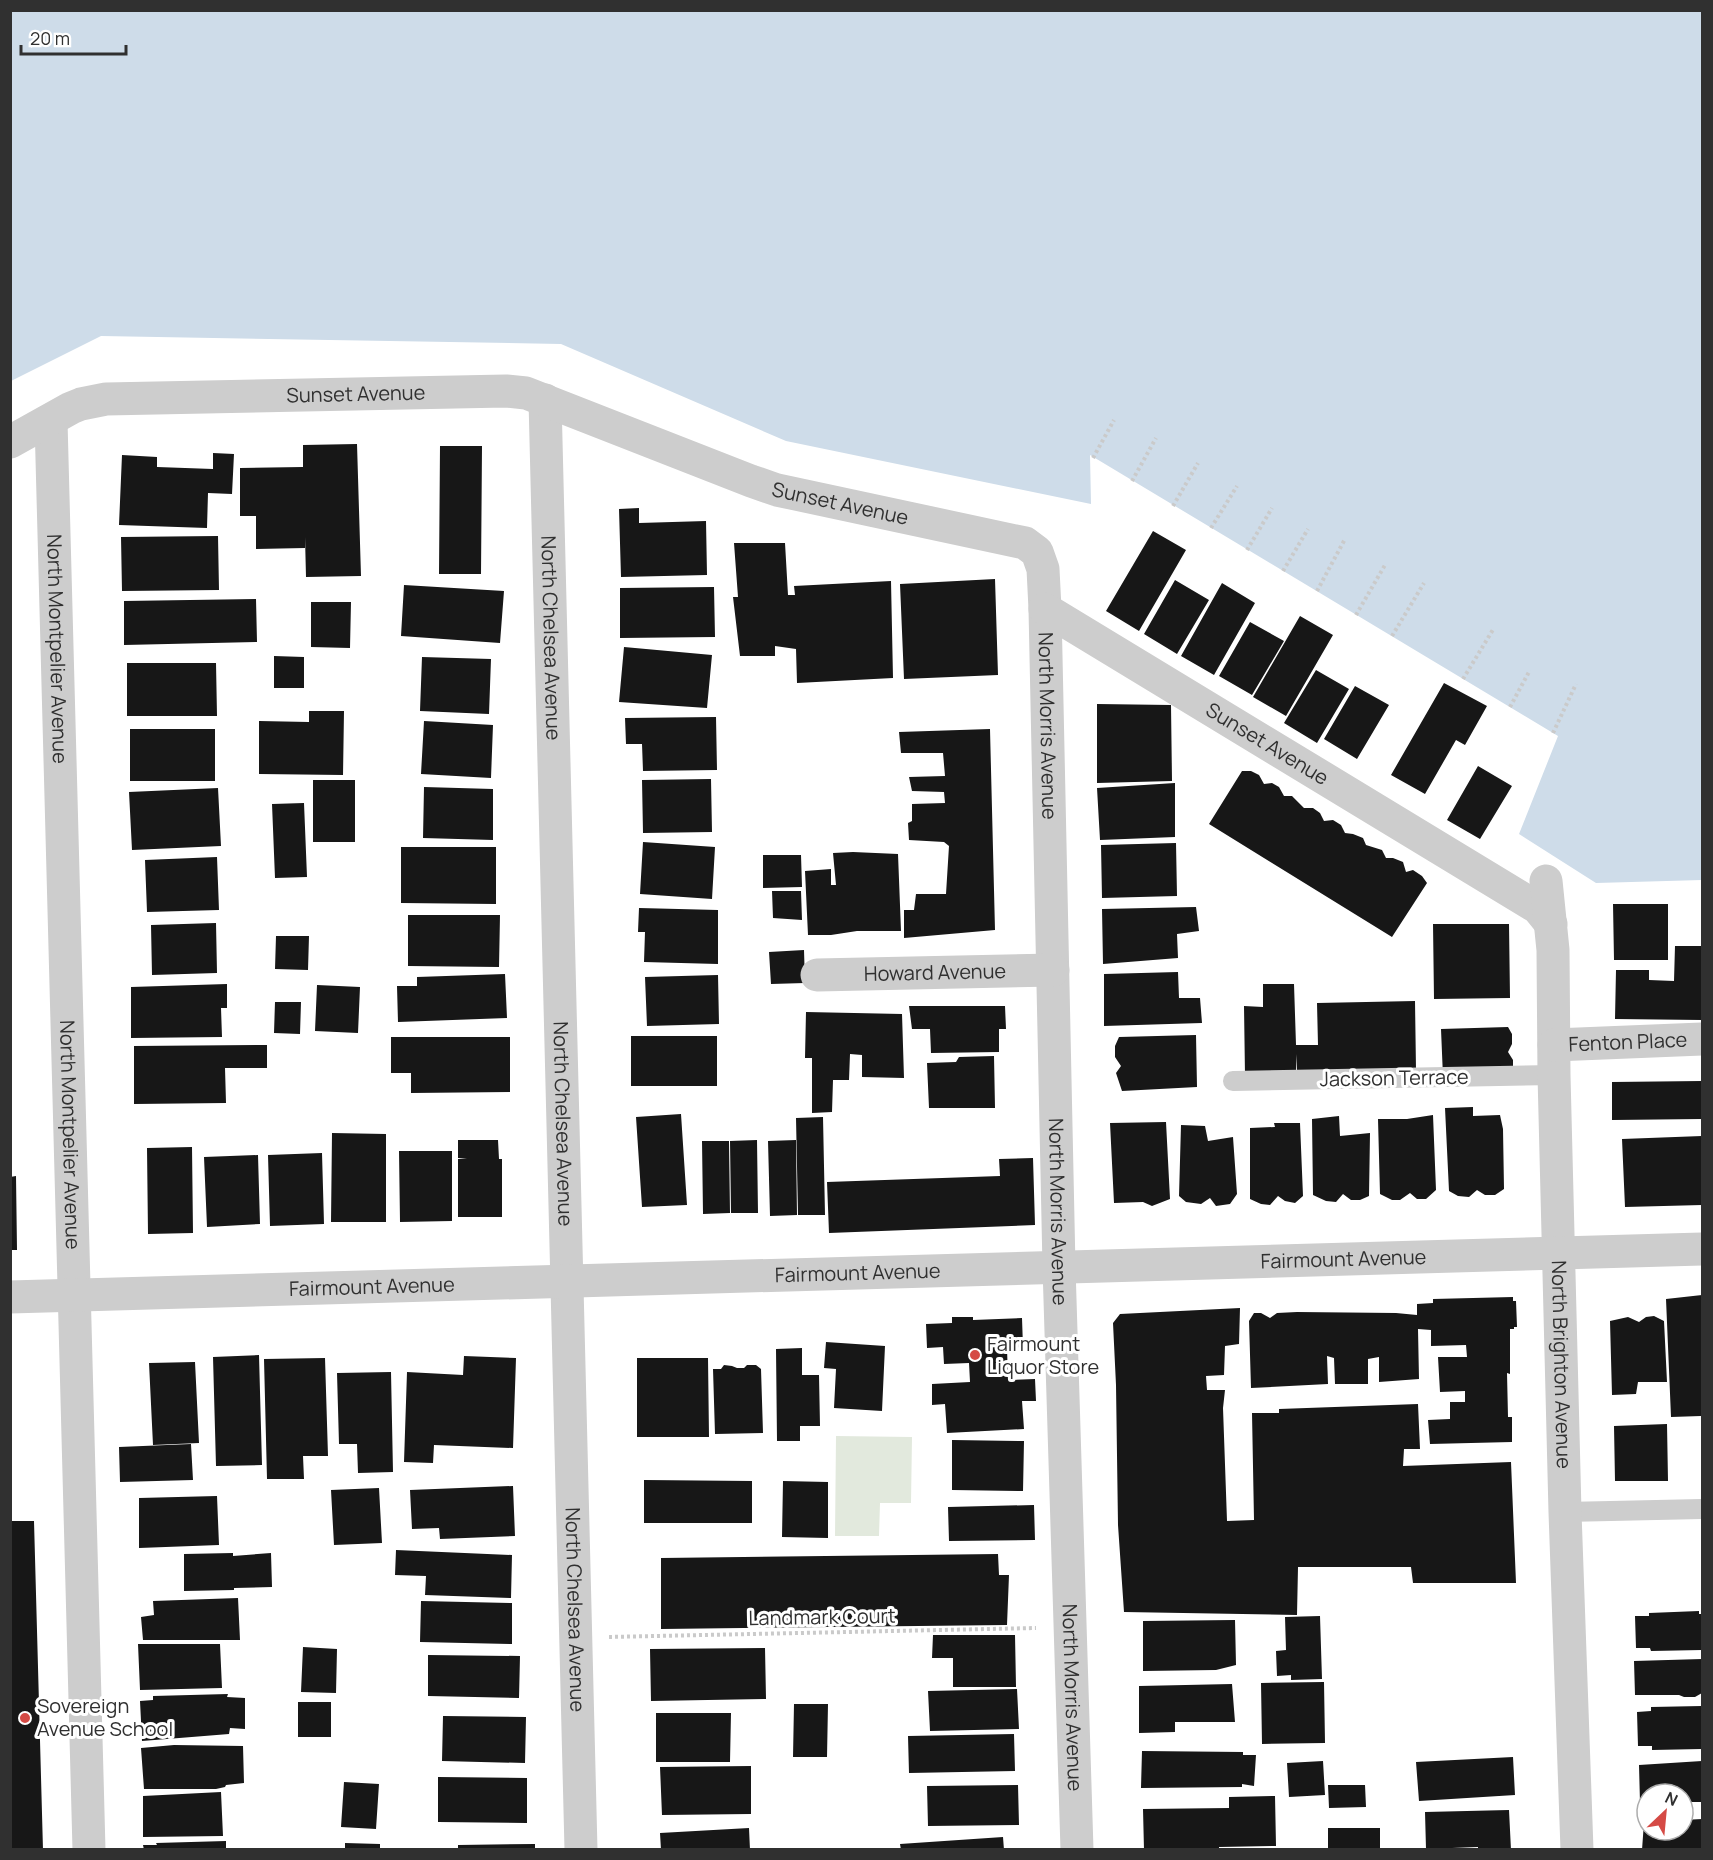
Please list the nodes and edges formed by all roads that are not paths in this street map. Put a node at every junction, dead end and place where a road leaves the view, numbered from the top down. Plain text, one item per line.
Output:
1 (546, 400) junction
2 (51, 421) junction
3 (10, 442) edge
4 (1045, 609) junction
5 (1546, 881) dead end
6 (1551, 924) junction
7 (1053, 970) junction
8 (818, 975) dead end
9 (1702, 1039) edge
10 (1554, 1060) junction
11 (1233, 1081) dead end
12 (1702, 1249) edge
13 (1558, 1254) junction
14 (1059, 1268) junction
15 (566, 1280) junction
16 (75, 1295) junction
17 (10, 1297) edge
18 (1702, 1509) edge
19 (1565, 1512) junction
20 (89, 1850) edge
21 (581, 1850) edge
22 (1077, 1850) edge
23 (1577, 1850) edge

1 - 2 street, Sunset Avenue
1 - 4 street, Sunset Avenue
1 - 15 street, North Chelsea Avenue
2 - 3 street, Sunset Avenue
2 - 16 street, North Montpelier Avenue
4 - 6 street, Sunset Avenue
4 - 7 street, North Morris Avenue
5 - 6 street, North Brighton Avenue
6 - 10 street, North Brighton Avenue
7 - 8 street, Howard Avenue
7 - 14 street, North Morris Avenue
9 - 10 street, Fenton Place
10 - 11 lane, Jackson Terrace
10 - 13 street, North Brighton Avenue
12 - 13 street, Fairmount Avenue
13 - 14 street, Fairmount Avenue
13 - 19 street, North Brighton Avenue
14 - 15 street, Fairmount Avenue
14 - 22 street, North Morris Avenue
15 - 16 street, Fairmount Avenue
15 - 21 street, North Chelsea Avenue
16 - 17 street, Fairmount Avenue
16 - 20 street, North Montpelier Avenue
18 - 19 lane
19 - 23 street, North Brighton Avenue

